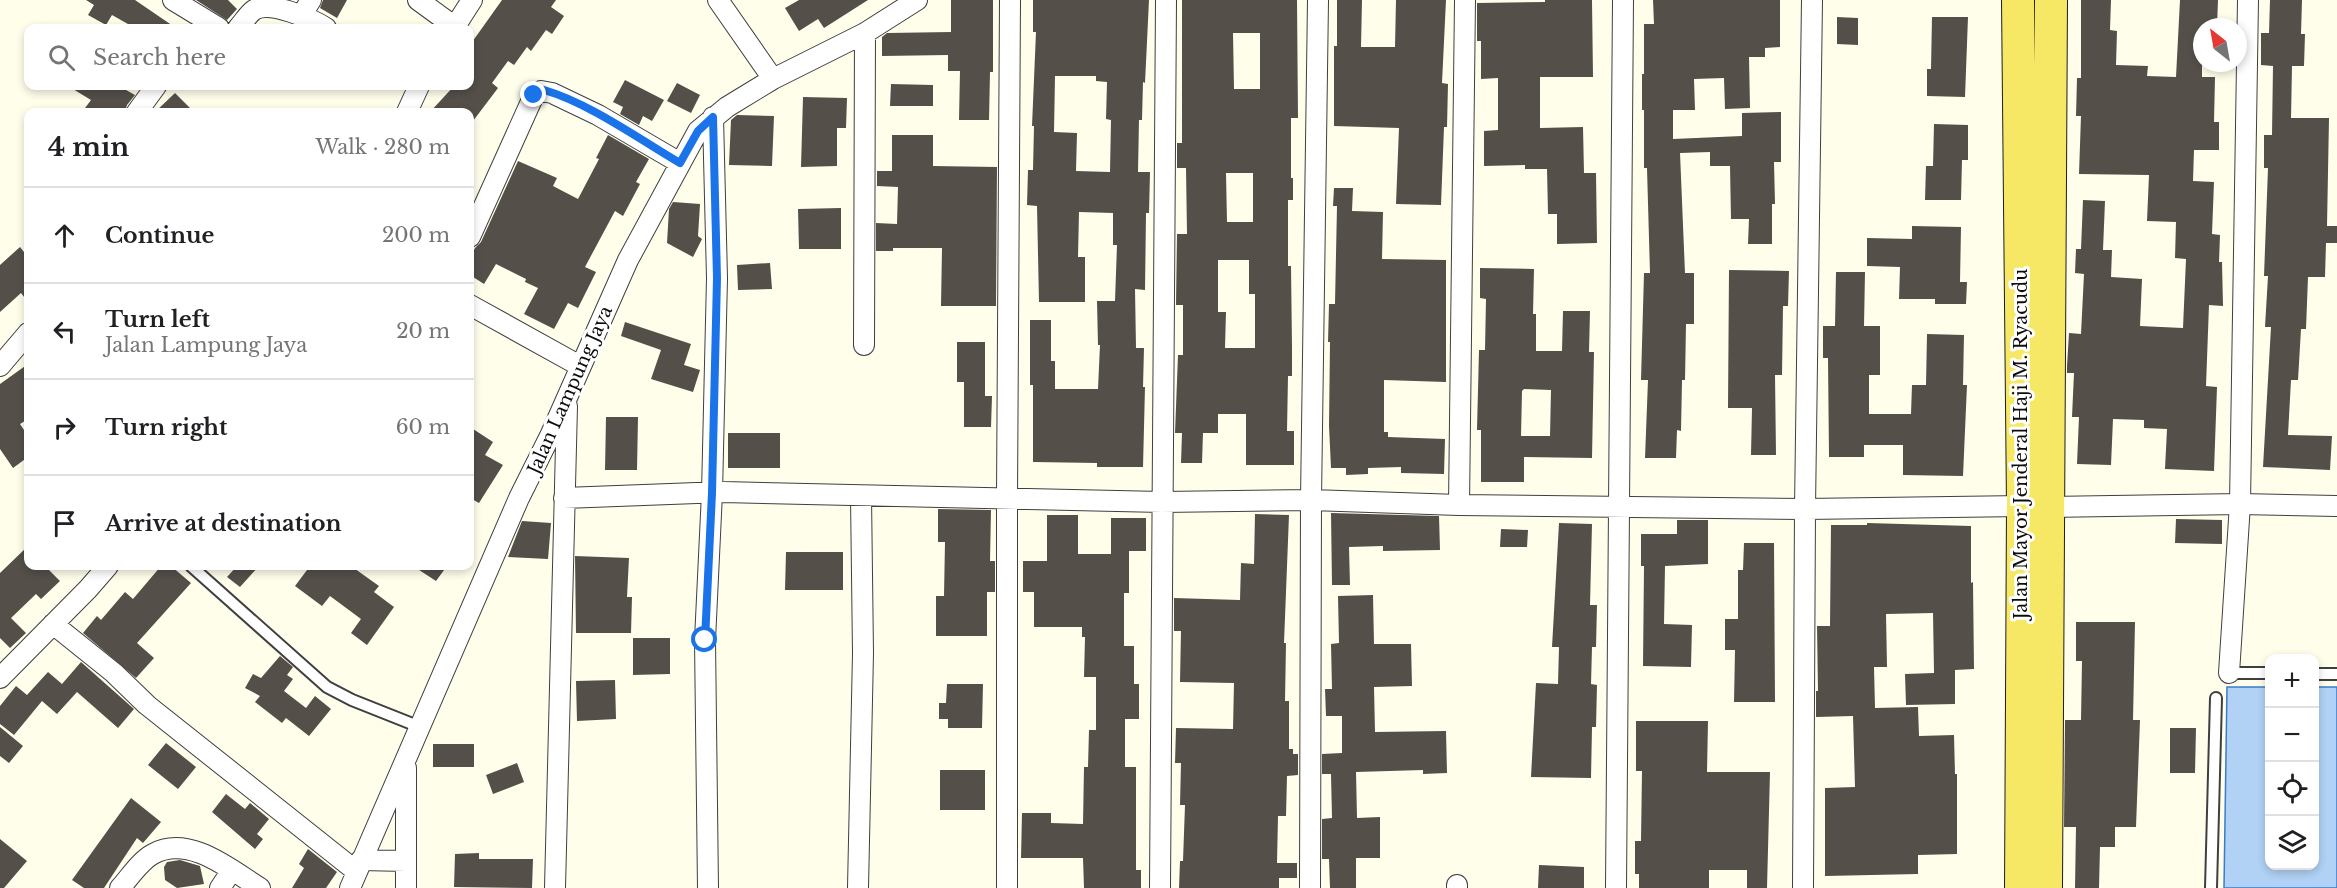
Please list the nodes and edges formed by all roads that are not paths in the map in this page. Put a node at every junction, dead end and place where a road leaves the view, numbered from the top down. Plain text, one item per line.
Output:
1 (173, 0) edge
2 (418, 0) edge
3 (472, 0) edge
4 (718, 0) edge
5 (917, 0) edge
6 (1010, 0) edge
7 (1166, 0) edge
8 (1318, 0) edge
9 (1465, 0) edge
10 (1623, 0) edge
11 (1812, 0) edge
12 (2018, 0) edge
13 (2051, 0) edge
14 (2248, 0) edge
15 (248, 5) edge
16 (306, 8) edge
17 (212, 24) edge
18 (240, 24) edge
19 (322, 24) edge
20 (450, 24) edge
21 (457, 24) edge
22 (865, 33) junction
23 (773, 79) junction
24 (153, 90) edge
25 (412, 90) edge
26 (142, 108) edge
27 (407, 108) edge
28 (713, 117) junction
29 (680, 163) junction
30 (474, 228) edge
31 (474, 307) edge
32 (24, 337) edge
33 (864, 345) dead end
34 (2, 358) edge
35 (580, 366) junction
36 (567, 394) junction
37 (712, 493) junction
38 (861, 496) junction
39 (1007, 497) junction
40 (564, 498) junction
41 (1311, 500) junction
42 (1162, 502) junction
43 (2240, 504) junction
44 (1459, 505) junction
45 (2337, 506) edge
46 (1618, 507) junction
47 (2036, 507) junction
48 (1805, 509) junction
49 (105, 570) edge
50 (195, 570) edge
51 (54, 624) junction
52 (2229, 673) joint
53 (2265, 673) edge
54 (2319, 674) edge
55 (2337, 674) edge
56 (0, 678) edge
57 (2216, 698) dead end
58 (420, 727) junction
59 (405, 759) junction
60 (2034, 798) junction
61 (406, 861) junction
62 (232, 870) junction
63 (356, 873) edge
64 (120, 888) edge
65 (220, 888) edge
66 (260, 888) edge
67 (406, 888) edge
68 (555, 888) edge
69 (708, 888) edge
70 (858, 888) edge
71 (1007, 888) edge
72 (1160, 888) edge
73 (1310, 888) edge
74 (1616, 888) edge
75 (1803, 888) edge
76 (2020, 888) edge
77 (2046, 888) edge
78 (2211, 888) edge

1 - 17 street
2 - 20 street
3 - 21 street
4 - 23 street
5 - 22 street, Jalan Lampung Jaya
6 - 39 street
7 - 42 street
8 - 41 street
9 - 44 street
10 - 46 street
11 - 48 street
12 - 47 main road, Jalan Mayor Jenderal Haji M. Ryacudu
13 - 47 main road, Jalan Mayor Jenderal Haji M. Ryacudu
14 - 43 street
15 - 16 street
15 - 18 street
16 - 19 street
22 - 23 street, Jalan Lampung Jaya
22 - 33 street
23 - 28 street, Jalan Lampung Jaya
24 - 26 street
25 - 27 street
28 - 29 street, Jalan Lampung Jaya
28 - 37 street
29 - 30 street
29 - 35 street, Jalan Lampung Jaya
31 - 35 street
32 - 34 street
35 - 36 street, Jalan Lampung Jaya
36 - 40 street
36 - 58 street, Jalan Lampung Jaya
37 - 38 street
37 - 40 street
37 - 69 street
38 - 39 street
38 - 70 street
39 - 42 street
39 - 71 street
40 - 68 street
41 - 42 street
41 - 44 street
41 - 73 street
42 - 72 street
43 - 45 street
43 - 47 street
43 - 52 street
44 - 46 street
46 - 48 street
46 - 74 street
47 - 48 street
47 - 60 main road, Jalan Mayor Jenderal Haji M. Ryacudu
48 - 75 street
49 - 51 street
50 - 58 lane
51 - 56 street
51 - 63 street
52 - 53 lane
54 - 55 lane
57 - 78 lane
58 - 59 street, Jalan Lampung Jaya
59 - 61 street
59 - 63 street, Jalan Lampung Jaya
60 - 76 main road, Jalan Mayor Jenderal Haji M. Ryacudu
60 - 77 main road, Jalan Mayor Jenderal Haji M. Ryacudu
61 - 63 street
61 - 67 street
62 - 64 street
62 - 65 street
62 - 66 street

